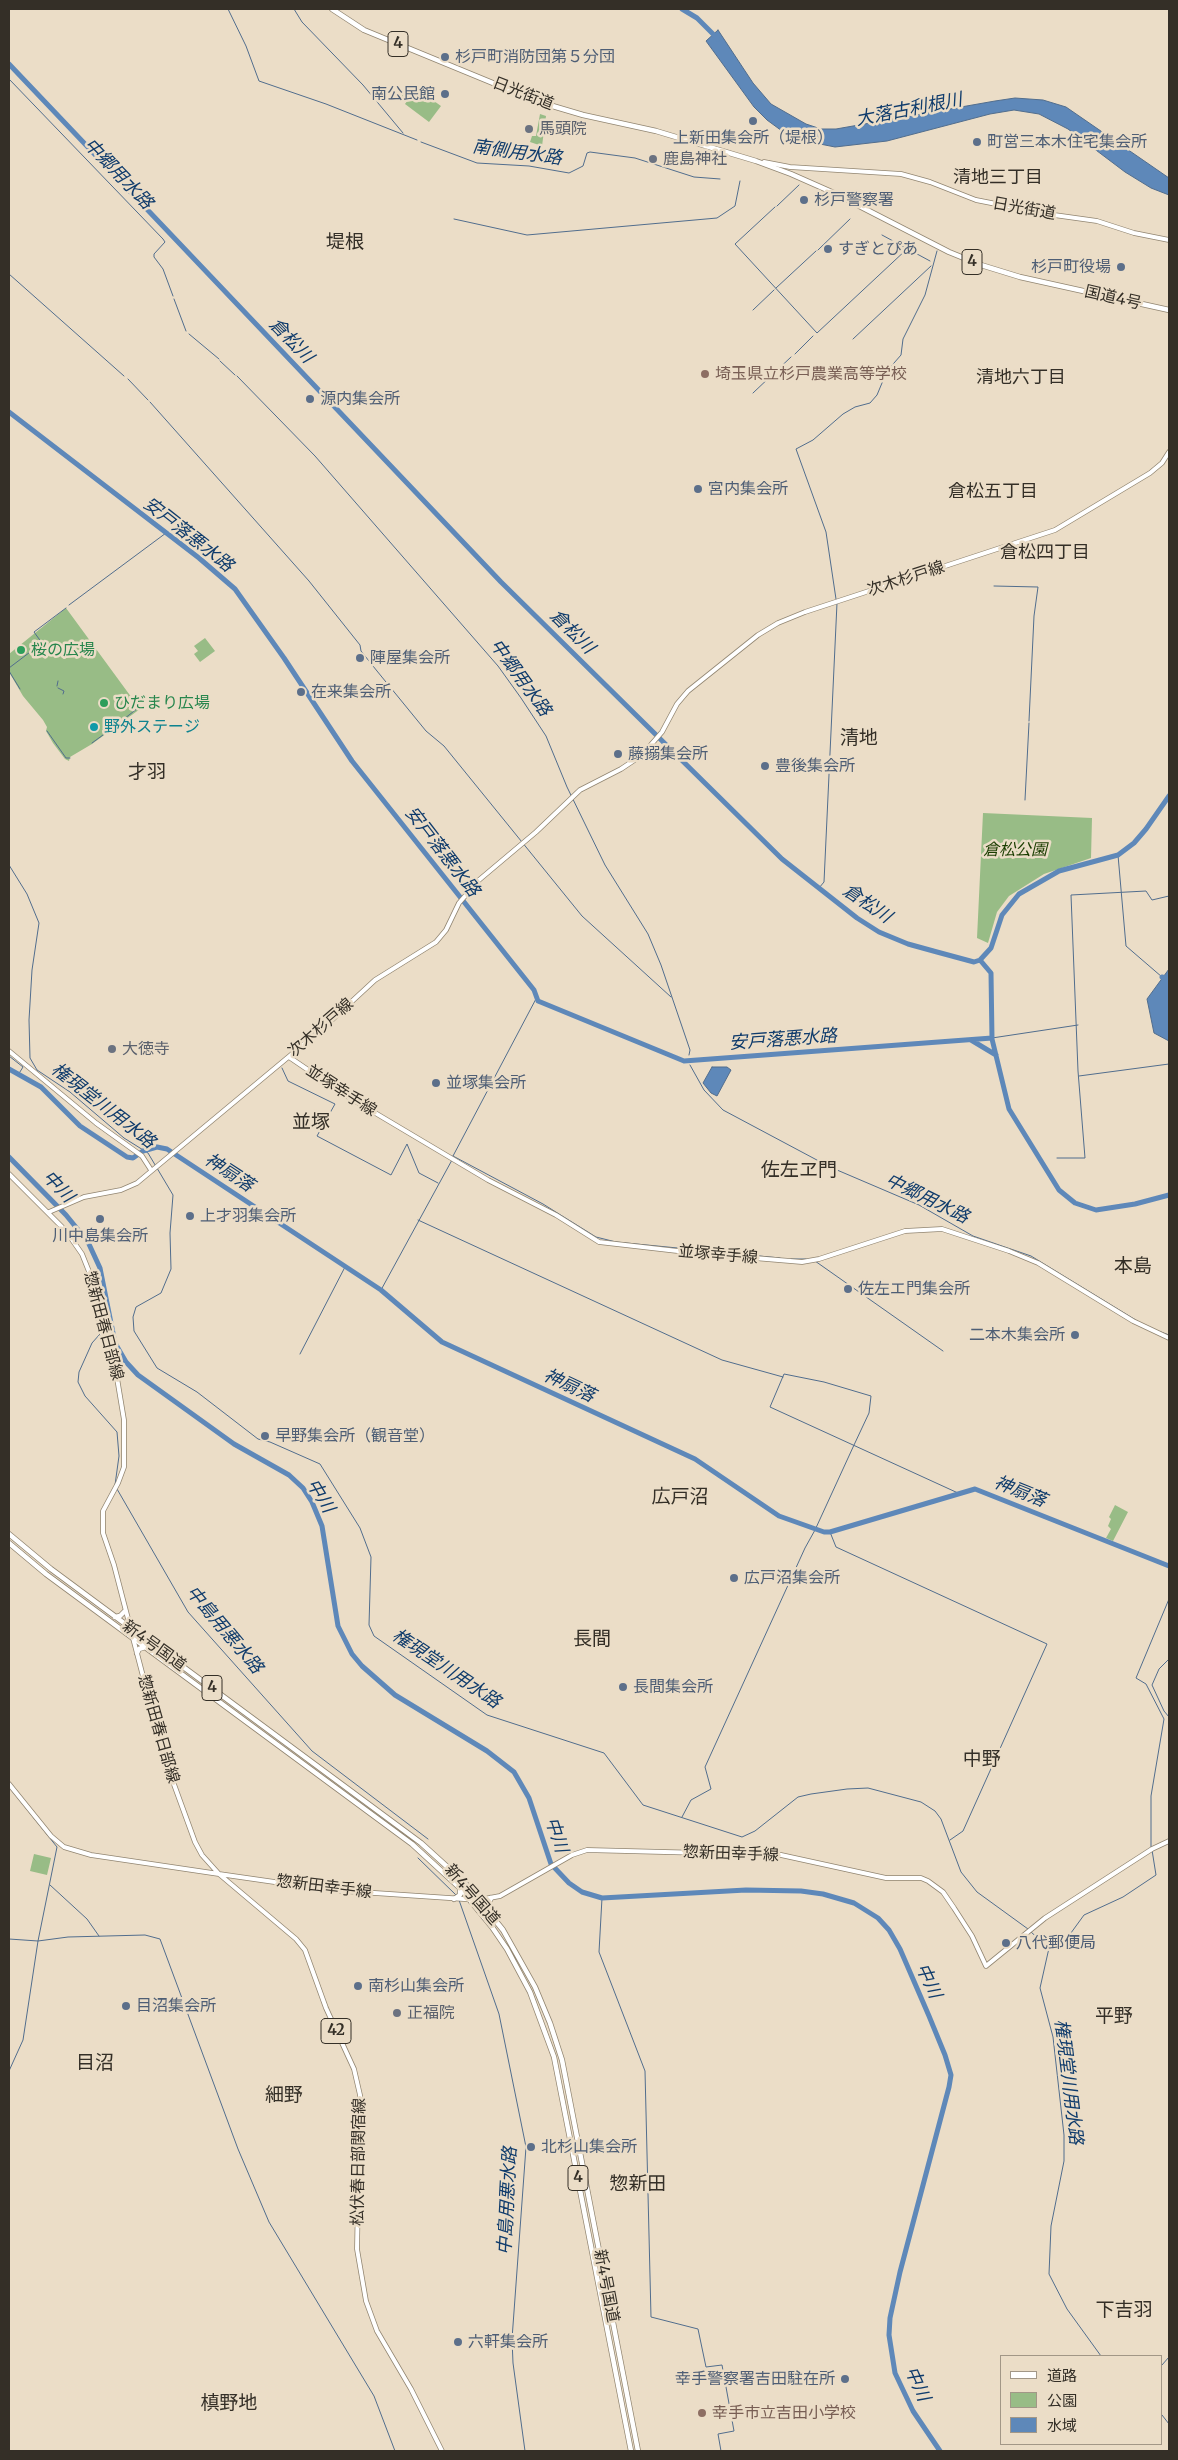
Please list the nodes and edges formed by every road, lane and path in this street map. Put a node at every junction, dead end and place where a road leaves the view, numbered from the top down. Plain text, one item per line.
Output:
1 (332, 9) edge
2 (756, 161) junction
3 (790, 167) junction
4 (782, 170) junction
5 (790, 173) junction
6 (1169, 240) edge
7 (1169, 310) edge
8 (1169, 452) edge
9 (9, 1051) edge
10 (289, 1056) junction
11 (151, 1170) junction
12 (9, 1174) edge
13 (49, 1212) junction
14 (1169, 1338) edge
15 (9, 1534) edge
16 (9, 1543) edge
17 (124, 1612) junction
18 (115, 1617) junction
19 (128, 1627) junction
20 (132, 1637) junction
21 (145, 1647) junction
22 (137, 1653) junction
23 (9, 1784) edge
24 (1169, 1841) edge
25 (219, 1874) junction
26 (460, 1888) junction
27 (491, 1898) junction
28 (454, 1899) junction
29 (470, 1900) junction
30 (479, 1900) junction
31 (488, 1911) junction
32 (442, 2451) edge
33 (631, 2451) edge
34 (638, 2451) edge

1 - 2 highway, 日光街道 / 4
2 - 3 main road, 日光街道
2 - 4 highway, 日光街道 / 4
3 - 4 main road
3 - 5 main road
3 - 6 main road, 日光街道
4 - 5 highway, 国道4号 / 4
5 - 7 highway, 国道4号 / 4
8 - 10 main road, 次木杉戸線
9 - 11 main road
10 - 11 main road, 次木杉戸線
10 - 14 main road, 並塚幸手線
11 - 13 main road
12 - 13 main road
13 - 17 main road, 惣新田春日部線
15 - 18 highway, 新4号国道 / 4
16 - 20 highway, 新4号国道 / 4
17 - 18 highway
17 - 19 main road, 惣新田春日部線
18 - 19 highway, 新4号国道 / 4
19 - 20 main road, 惣新田春日部線
19 - 30 highway, 新4号国道 / 4
20 - 21 highway, 新4号国道 / 4
20 - 22 main road, 惣新田春日部線
21 - 22 highway
21 - 26 highway, 新4号国道 / 4
22 - 25 main road, 惣新田春日部線
23 - 25 main road
24 - 27 main road, 惣新田幸手線
25 - 28 main road, 惣新田幸手線
25 - 32 main road, 松伏春日部関宿線 / 42
26 - 28 highway
26 - 29 highway, 新4号国道 / 4
27 - 30 main road, 惣新田幸手線
27 - 31 highway
28 - 29 main road, 惣新田幸手線
29 - 30 main road, 惣新田幸手線
29 - 33 highway, 新4号国道 / 4
30 - 31 highway, 新4号国道 / 4
31 - 34 highway, 新4号国道 / 4

